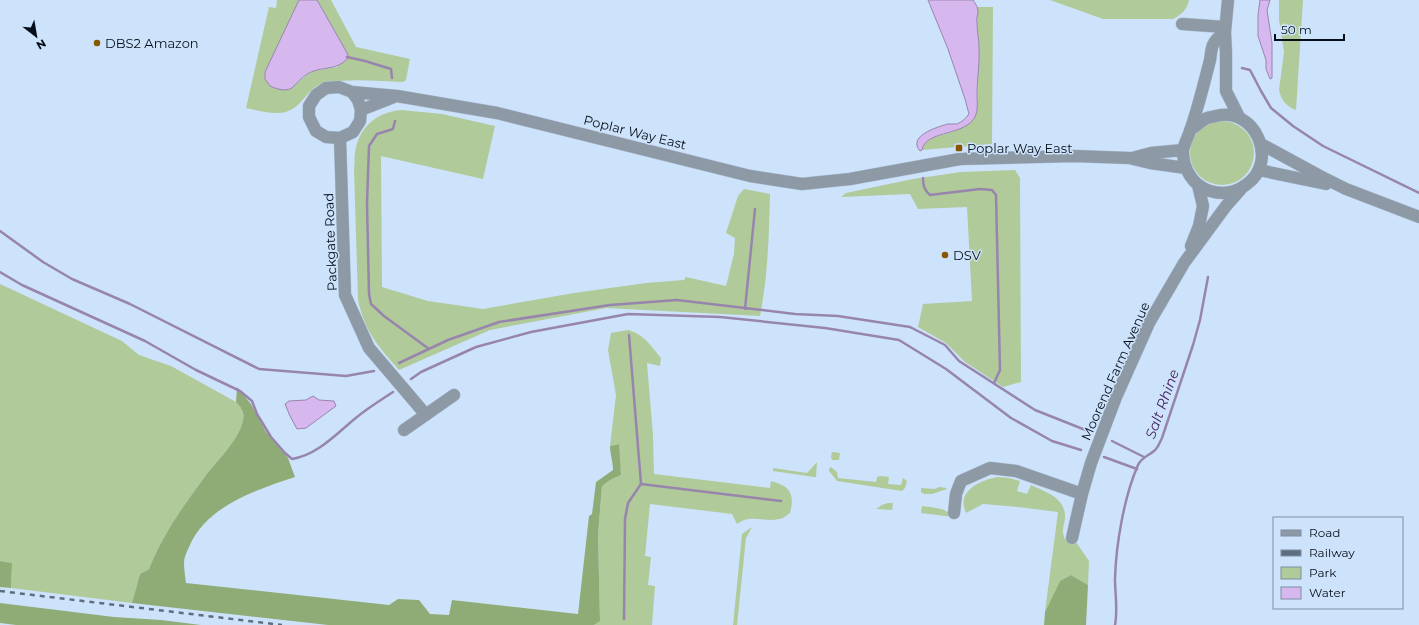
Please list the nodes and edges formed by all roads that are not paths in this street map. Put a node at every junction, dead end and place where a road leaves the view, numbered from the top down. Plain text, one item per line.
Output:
1 (1228, 0) edge
2 (1182, 24) dead end
3 (1225, 30) junction
4 (352, 92) junction
5 (397, 96) junction
6 (361, 110) junction
7 (1239, 118) junction
8 (1190, 130) junction
9 (340, 138) junction
10 (1261, 144) junction
11 (1183, 150) junction
12 (1128, 158) junction
13 (1186, 168) junction
14 (1259, 170) junction
15 (1198, 185) junction
16 (1241, 189) junction
17 (1346, 189) junction
18 (1419, 217) edge
19 (1184, 263) junction
20 (454, 395) dead end
21 (426, 415) junction
22 (404, 430) dead end
23 (1082, 494) junction
24 (954, 513) dead end
25 (1072, 538) dead end

1 - 3 street
2 - 3 street
3 - 7 street
3 - 8 street
4 - 5 street, Poplar Way East
4 - 6 street
4 - 9 street, Poplar Way East
5 - 6 street
5 - 12 street, Poplar Way East
6 - 9 street
7 - 8 street
7 - 10 street
8 - 11 street
9 - 21 street, Packgate Road
10 - 14 street
10 - 17 street
11 - 12 street, Poplar Way East
11 - 13 street
12 - 13 street, Poplar Way East
13 - 15 street
14 - 16 street
14 - 17 street
15 - 16 street
15 - 19 street, Moorend Farm Avenue
16 - 19 street, Moorend Farm Avenue
17 - 18 street
19 - 23 street, Moorend Farm Avenue
20 - 21 street
21 - 22 street
23 - 24 street
23 - 25 street, Moorend Farm Avenue

